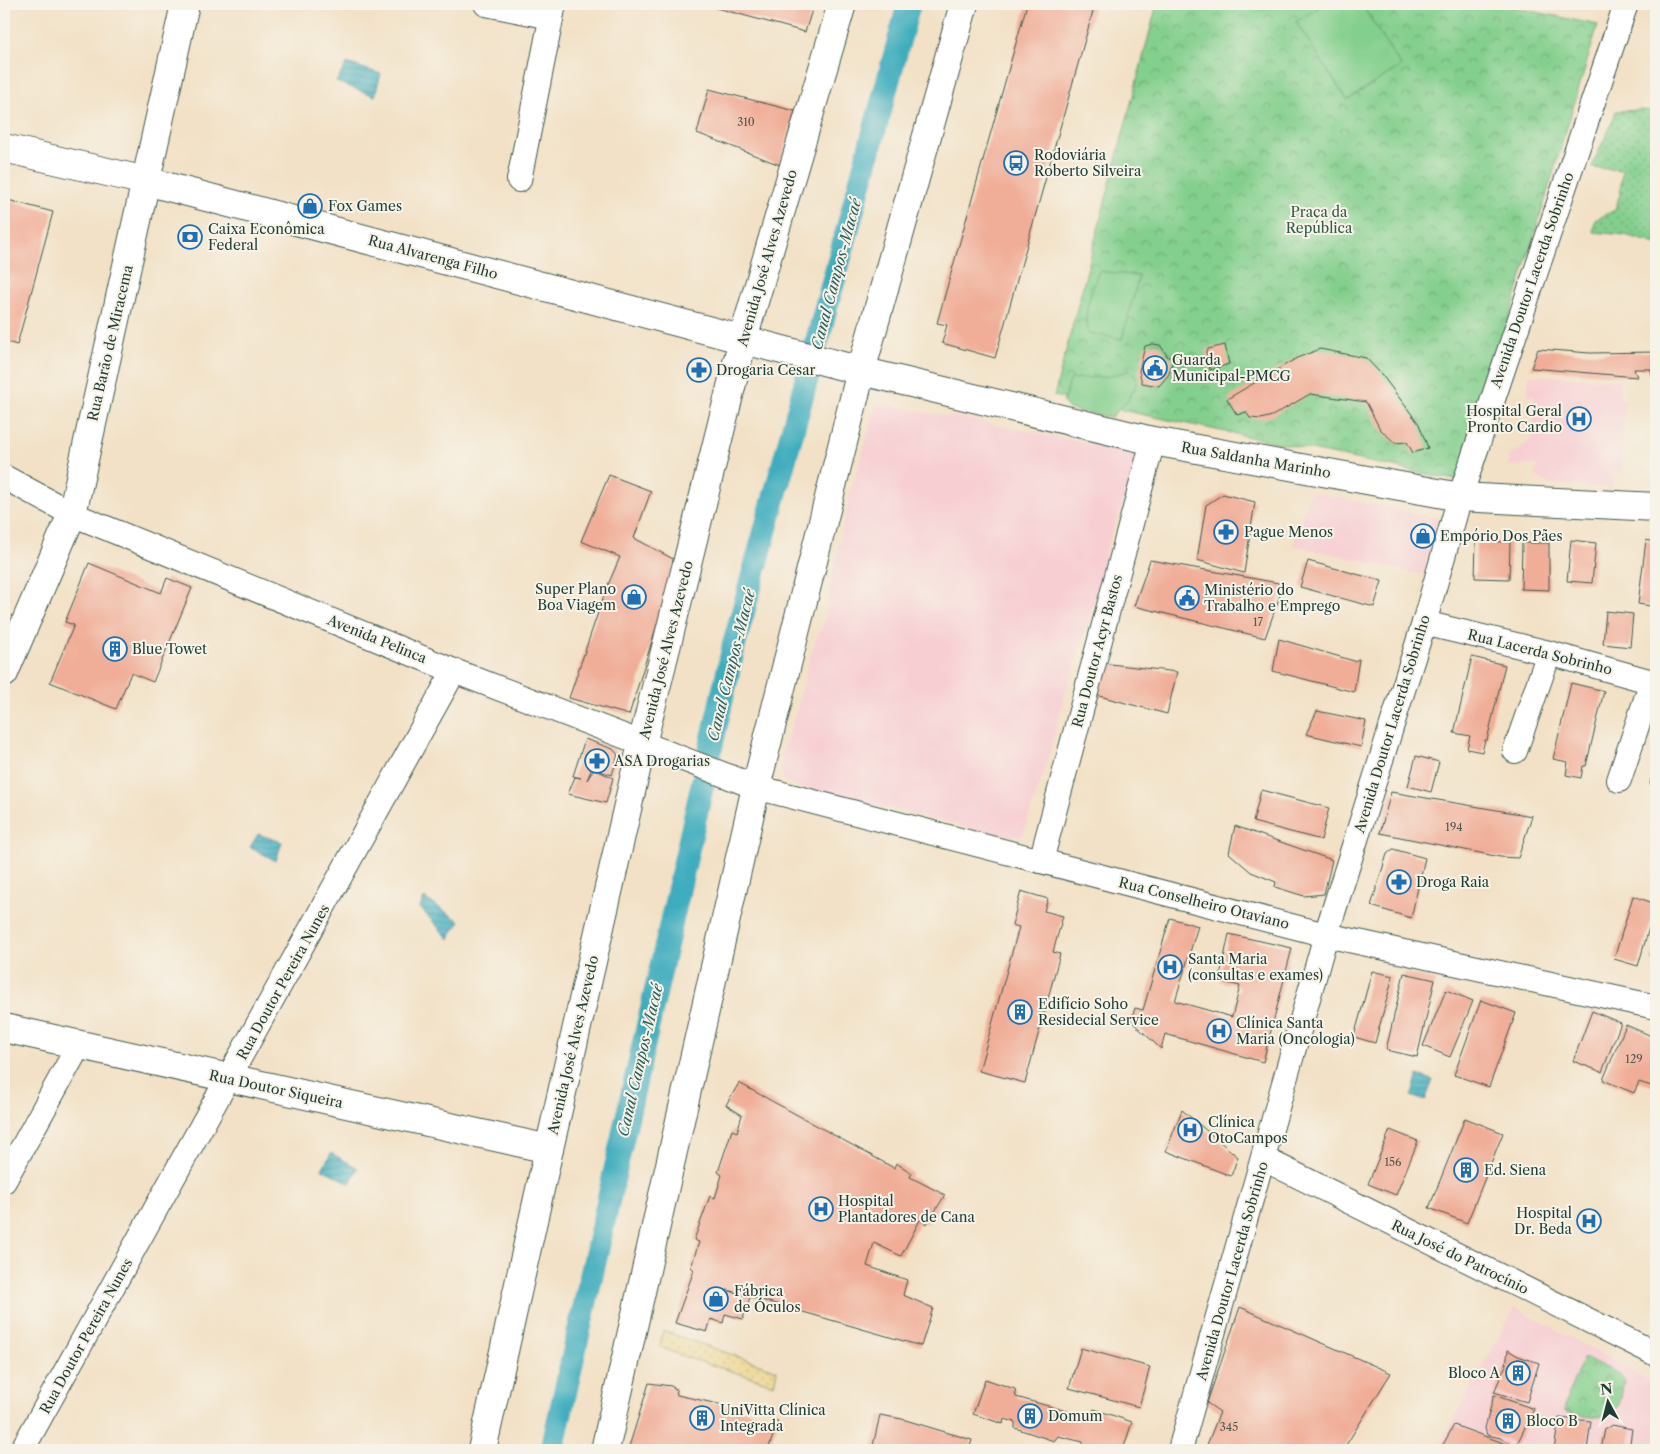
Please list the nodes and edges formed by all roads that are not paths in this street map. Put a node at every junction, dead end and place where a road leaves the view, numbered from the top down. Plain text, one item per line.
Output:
1 (185, 4) edge
2 (486, 4) edge
3 (842, 4) edge
4 (964, 4) edge
5 (1626, 4) edge
6 (552, 10) edge
7 (4, 148) edge
8 (519, 180) dead end
9 (146, 181) junction
10 (743, 339) junction
11 (861, 372) junction
12 (1153, 441) junction
13 (4, 477) edge
14 (1460, 497) junction
15 (1656, 507) edge
16 (72, 514) junction
17 (1424, 623) junction
18 (1549, 653) junction
19 (454, 671) junction
20 (4, 673) edge
21 (1654, 682) edge
22 (642, 744) junction
23 (1515, 750) dead end
24 (1619, 780) dead end
25 (756, 787) junction
26 (1040, 861) junction
27 (1326, 935) junction
28 (1656, 1007) edge
29 (4, 1028) edge
30 (78, 1045) junction
31 (230, 1079) junction
32 (548, 1149) junction
33 (1264, 1159) junction
34 (4, 1181) edge
35 (1656, 1354) edge
36 (22, 1450) edge
37 (482, 1450) edge
38 (605, 1450) edge
39 (1180, 1450) edge

1 - 9 main road, Rua Barão de Miracema
2 - 6 street
3 - 10 main road, Avenida José Alves Azevedo
4 - 11 main road
5 - 14 street, Avenida Doutor Lacerda Sobrinho
6 - 8 street
7 - 9 main road, Rua Alvarenga Filho
9 - 10 main road, Rua Alvarenga Filho
9 - 16 main road, Rua Barão de Miracema
10 - 11 main road, Rua Alvarenga Filho
10 - 22 main road, Avenida José Alves Azevedo
11 - 12 main road, Rua Saldanha Marinho
11 - 25 main road
12 - 14 main road, Rua Saldanha Marinho
12 - 26 street, Rua Doutor Acyr Bastos
13 - 16 street, Avenida Pelinca
14 - 15 main road, Rua Saldanha Marinho
14 - 17 street, Avenida Doutor Lacerda Sobrinho
16 - 19 street, Avenida Pelinca
16 - 20 main road, Rua Barão de Miracema
17 - 18 street, Rua Lacerda Sobrinho
17 - 27 street, Avenida Doutor Lacerda Sobrinho
18 - 21 street, Rua Lacerda Sobrinho
18 - 23 street
19 - 22 street, Avenida Pelinca
19 - 31 street, Rua Doutor Pereira Nunes
21 - 24 street
22 - 25 street, Avenida Pelinca
22 - 32 main road, Avenida José Alves Azevedo
25 - 26 street, Rua Conselheiro Otaviano
25 - 38 main road
26 - 27 street, Rua Conselheiro Otaviano
27 - 28 street, Rua Conselheiro Otaviano
27 - 33 street, Avenida Doutor Lacerda Sobrinho
29 - 30 main road, Rua Doutor Siqueira
30 - 31 main road, Rua Doutor Siqueira
30 - 34 street
31 - 32 main road, Rua Doutor Siqueira
31 - 36 street, Rua Doutor Pereira Nunes
32 - 37 main road, Avenida José Alves Azevedo
33 - 35 street, Rua José do Patrocínio
33 - 39 street, Avenida Doutor Lacerda Sobrinho

